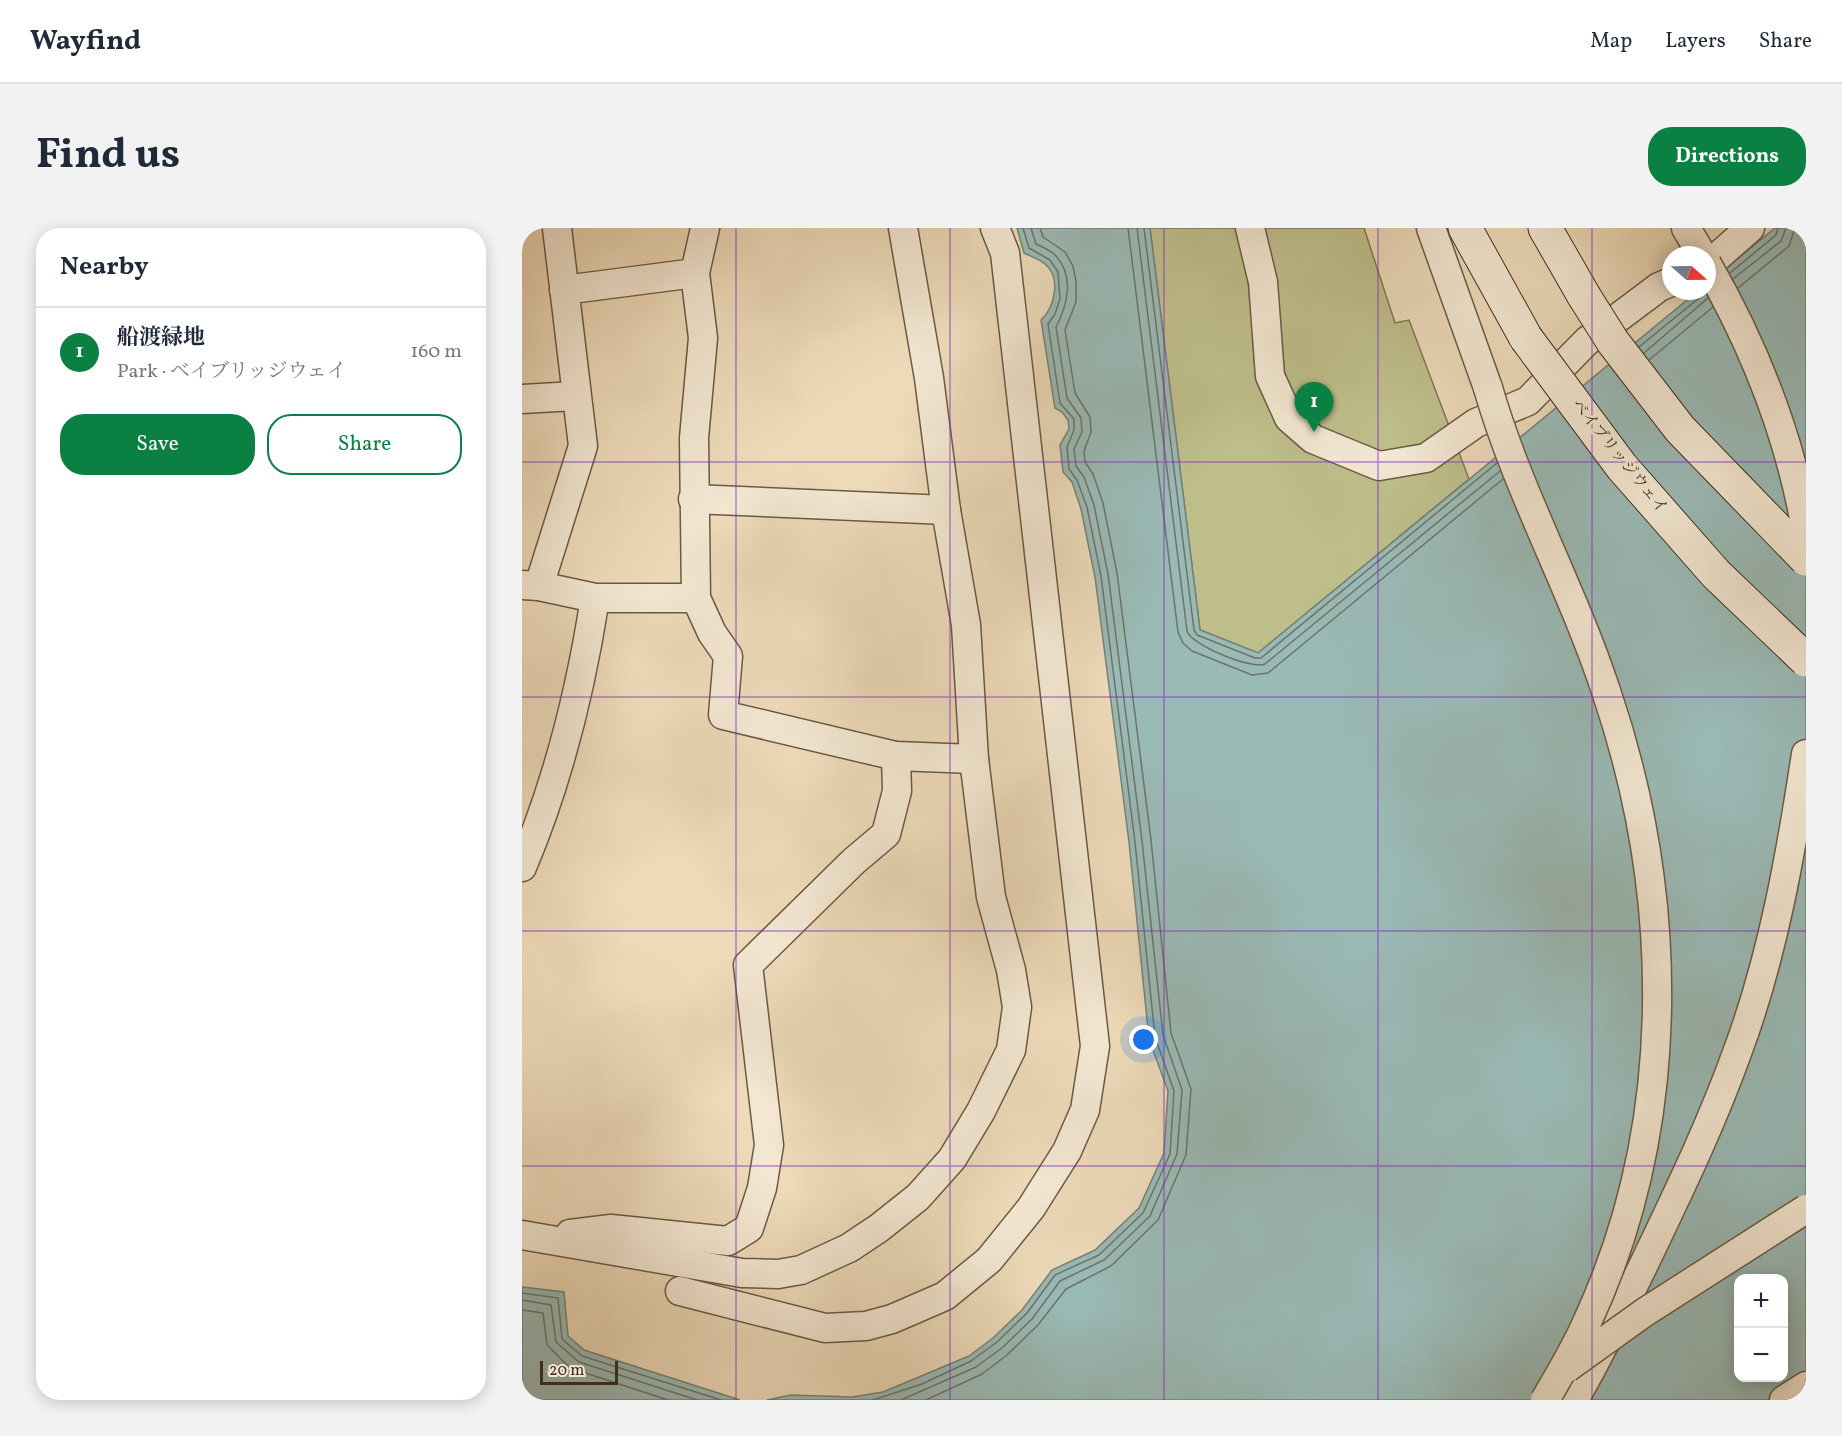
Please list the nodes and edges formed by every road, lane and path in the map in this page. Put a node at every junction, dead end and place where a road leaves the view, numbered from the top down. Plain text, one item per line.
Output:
1 (557, 228) edge
2 (705, 228) edge
3 (903, 228) edge
4 (995, 228) edge
5 (1250, 228) edge
6 (1431, 228) edge
7 (1465, 228) edge
8 (1545, 228) edge
9 (1686, 228) edge
10 (1750, 228) edge
11 (1697, 246) edge
12 (1716, 257) edge
13 (695, 273) junction
14 (1716, 280) edge
15 (1662, 286) edge
16 (564, 290) junction
17 (575, 396) junction
18 (522, 399) edge
19 (693, 499) junction
20 (946, 510) junction
21 (1806, 530) edge
22 (1806, 559) edge
23 (530, 586) edge
24 (595, 598) junction
25 (696, 598) junction
26 (1806, 660) edge
27 (1806, 754) edge
28 (896, 756) junction
29 (974, 759) junction
30 (522, 867) edge
31 (1806, 1209) edge
32 (531, 1236) edge
33 (680, 1291) dead end
34 (1806, 1386) edge
35 (1529, 1400) edge
36 (1545, 1400) edge
37 (1574, 1400) edge
38 (1784, 1400) edge

1 - 16 street
2 - 13 street
3 - 20 street
4 - 33 street
5 - 15 street
6 - 36 street, bridge
7 - 26 street, ベイブリッジウェイ, bridge
8 - 22 street, bridge
9 - 11 street
10 - 12 street
13 - 16 street
13 - 19 street
14 - 21 street, bridge
16 - 17 street
17 - 18 street
17 - 23 street
19 - 20 street
19 - 25 street
20 - 29 street
23 - 24 street
24 - 25 street
24 - 30 street
25 - 28 street
27 - 37 street, bridge
28 - 29 street
28 - 32 street
29 - 32 street
31 - 35 street, bridge
34 - 38 street

